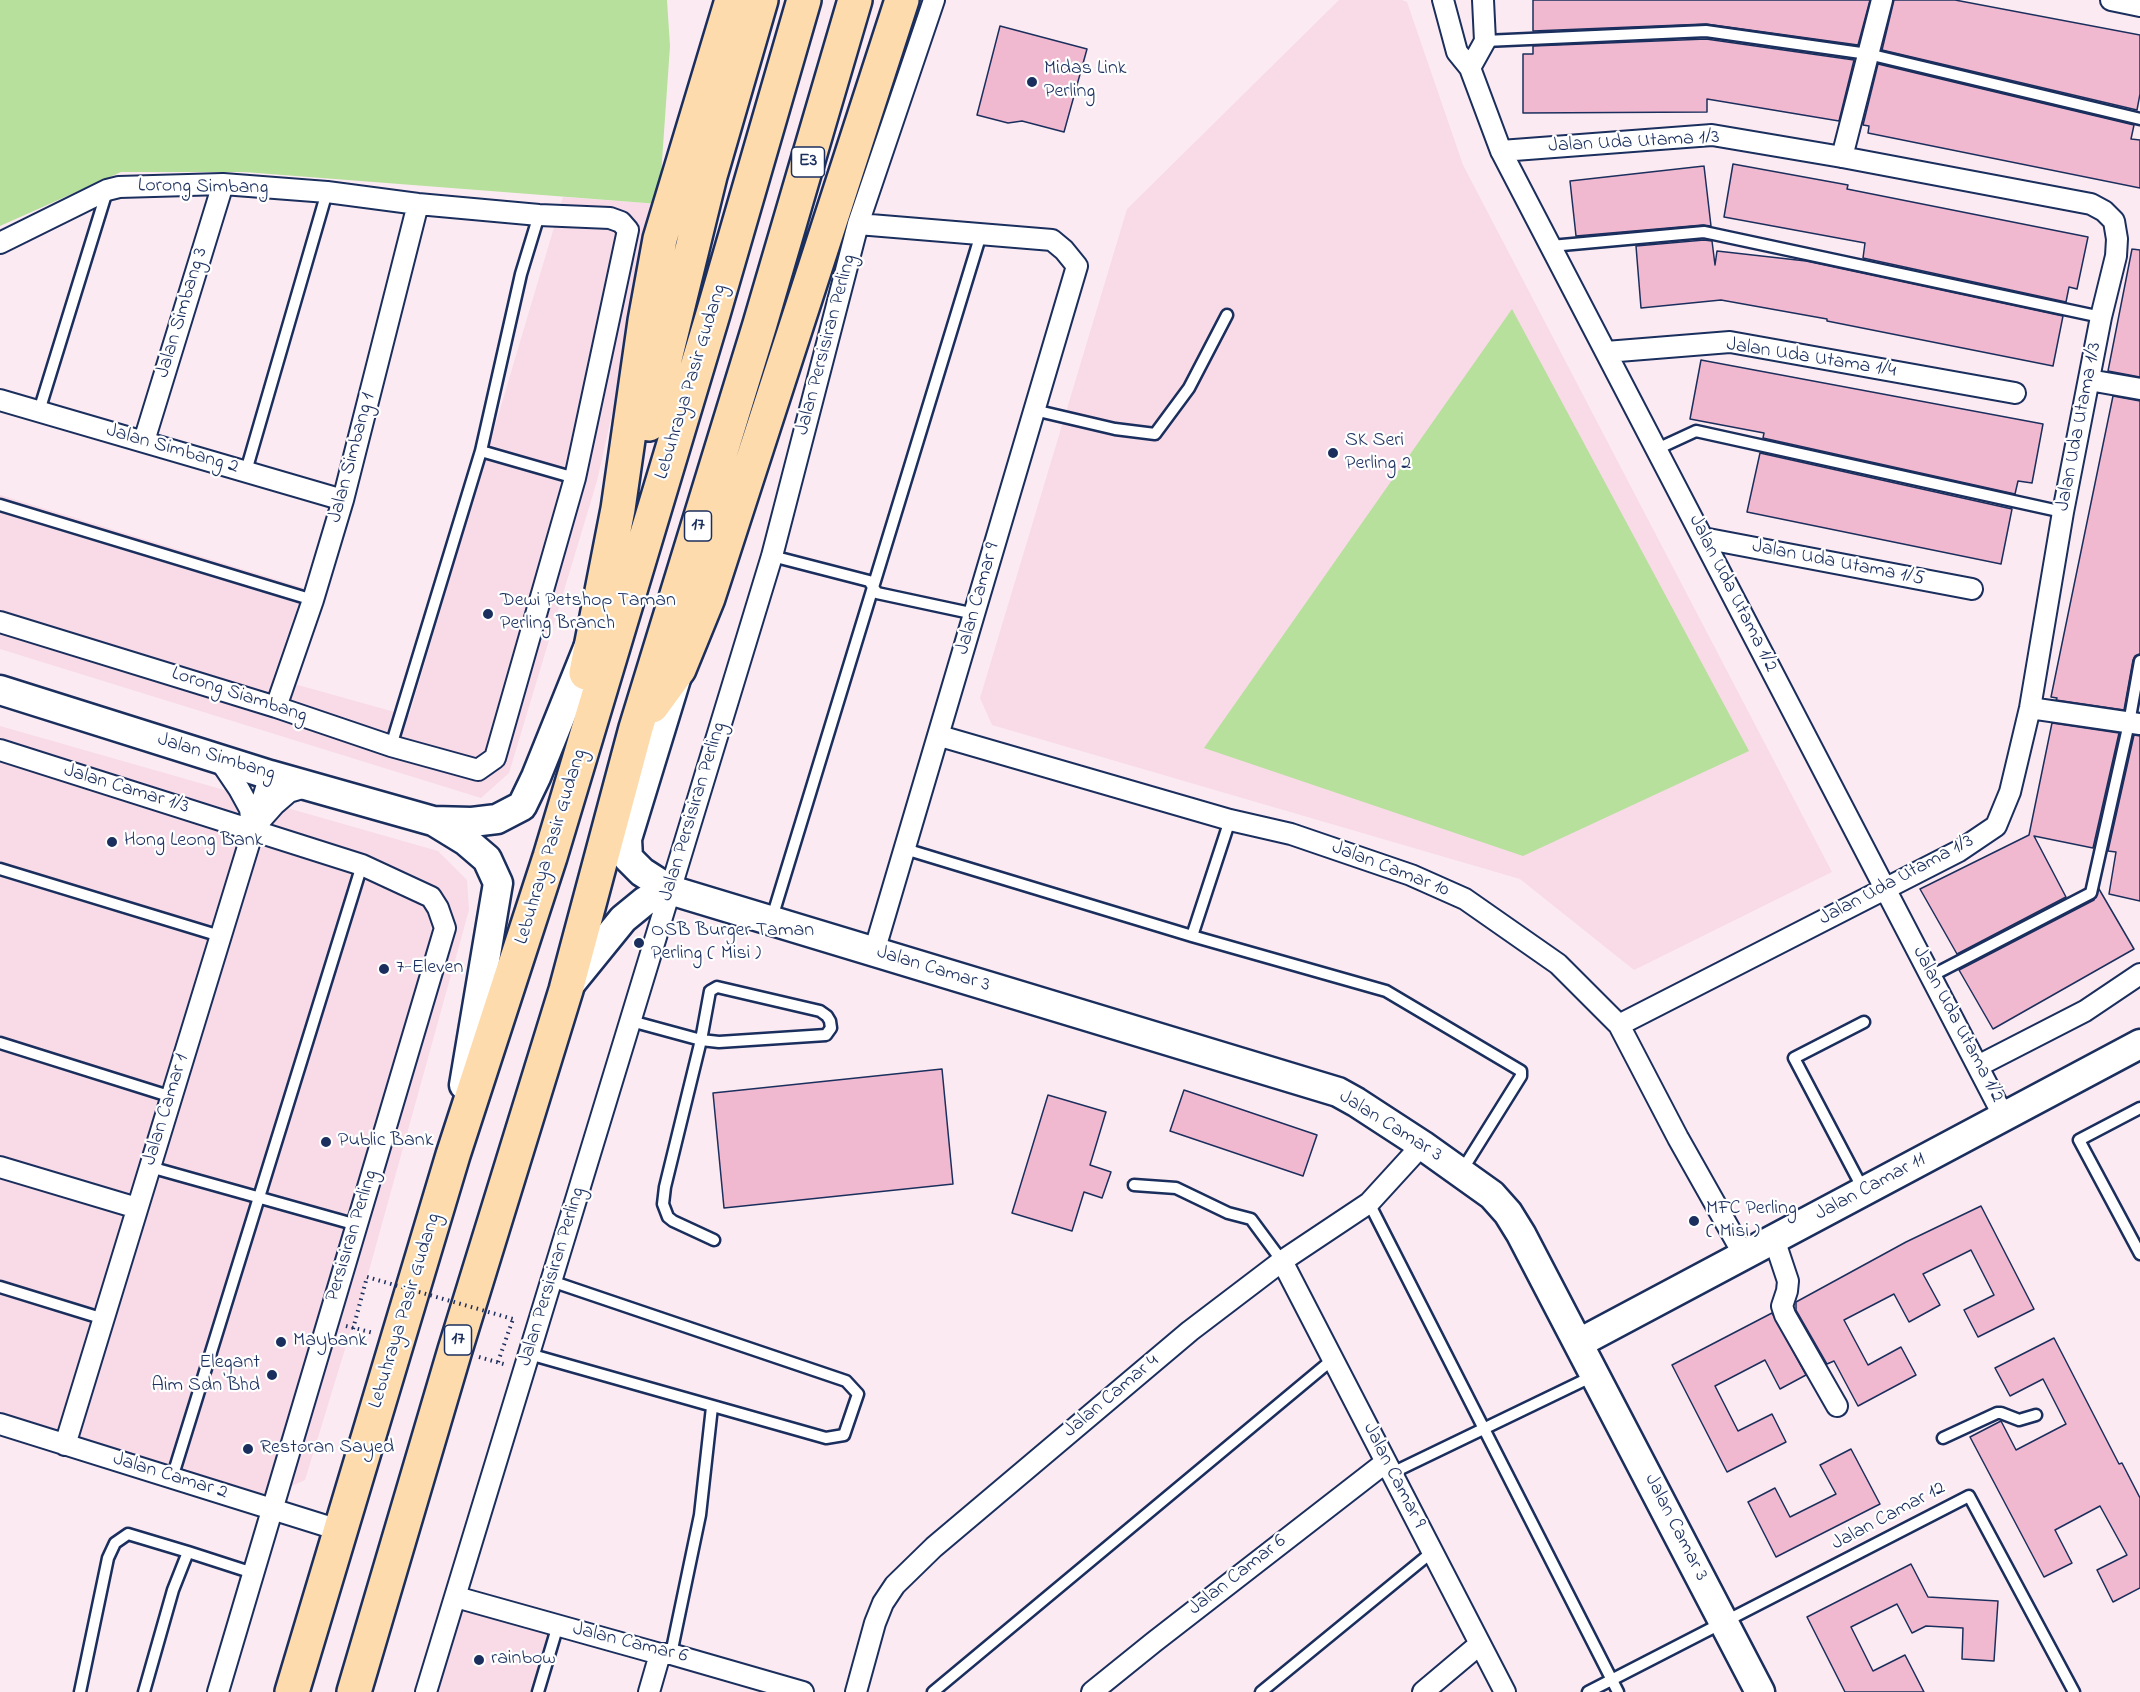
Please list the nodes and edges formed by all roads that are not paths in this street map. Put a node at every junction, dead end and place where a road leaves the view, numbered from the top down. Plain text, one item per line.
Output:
1 (732, 0) edge
2 (761, 0) edge
3 (804, 0) edge
4 (855, 0) edge
5 (902, 0) edge
6 (934, 0) edge
7 (1443, 0) edge
8 (1483, 0) edge
9 (1882, 0) edge
10 (2111, 0) edge
11 (2140, 6) edge
12 (1485, 41) junction
13 (1868, 54) junction
14 (1470, 68) junction
15 (2140, 119) edge
16 (1501, 150) junction
17 (1842, 156) junction
18 (223, 184) junction
19 (107, 190) junction
20 (327, 192) junction
21 (418, 204) junction
22 (539, 215) junction
23 (858, 224) junction
24 (981, 234) junction
25 (0, 243) edge
26 (1551, 246) junction
27 (1227, 315) dead end
28 (2101, 317) junction
29 (760, 324) joint
30 (1606, 352) junction
31 (2089, 380) junction
32 (2140, 389) edge
33 (2015, 393) dead end
34 (0, 400) edge
35 (1034, 410) junction
36 (39, 411) junction
37 (144, 441) junction
38 (1657, 449) junction
39 (481, 451) junction
40 (246, 471) junction
41 (575, 478) junction
42 (344, 500) junction
43 (0, 505) edge
44 (618, 509) junction
45 (2063, 512) junction
46 (1703, 538) junction
47 (772, 556) junction
48 (872, 586) junction
49 (1972, 590) dead end
50 (312, 600) junction
51 (975, 614) junction
52 (0, 622) edge
53 (594, 632) junction
54 (2140, 662) edge
55 (679, 669) junction
56 (0, 690) edge
57 (276, 707) junction
58 (2030, 708) junction
59 (2135, 724) edge
60 (636, 728) junction
61 (940, 736) junction
62 (391, 746) junction
63 (0, 750) edge
64 (218, 759) junction
65 (270, 775) junction
66 (309, 786) junction
67 (1230, 820) junction
68 (433, 821) junction
69 (253, 830) junction
70 (905, 849) junction
71 (550, 857) junction
72 (362, 865) junction
73 (0, 869) edge
74 (1885, 888) junction
75 (670, 890) junction
76 (771, 921) junction
77 (445, 928) joint
78 (220, 936) junction
79 (1192, 936) junction
80 (874, 952) junction
81 (2140, 974) edge
82 (1931, 976) junction
83 (566, 990) junction
84 (631, 1021) junction
85 (1863, 1022) dead end
86 (1619, 1025) junction
87 (700, 1040) junction
88 (0, 1043) edge
89 (2140, 1044) edge
90 (1978, 1066) junction
91 (171, 1097) junction
92 (2140, 1108) edge
93 (2004, 1117) junction
94 (1422, 1145) junction
95 (453, 1155) junction
96 (0, 1167) edge
97 (150, 1167) junction
98 (1461, 1172) junction
99 (1134, 1185) dead end
100 (1864, 1191) junction
101 (259, 1197) junction
102 (1369, 1203) junction
103 (137, 1208) junction
104 (357, 1225) junction
105 (1774, 1239) junction
106 (714, 1240) dead end
107 (2140, 1254) edge
108 (1744, 1255) junction
109 (1282, 1261) junction
110 (552, 1281) junction
111 (0, 1287) edge
112 (104, 1319) junction
113 (1579, 1343) junction
114 (529, 1354) junction
115 (1333, 1359) junction
116 (1596, 1375) junction
117 (1837, 1406) dead end
118 (712, 1407) junction
119 (2036, 1415) dead end
120 (0, 1424) edge
121 (1485, 1429) junction
122 (1942, 1438) dead end
123 (65, 1445) junction
124 (1389, 1468) junction
125 (172, 1478) junction
126 (272, 1509) junction
127 (339, 1530) junction
128 (188, 1552) junction
129 (1432, 1552) junction
130 (253, 1573) junction
131 (456, 1598) junction
132 (1724, 1623) junction
133 (558, 1625) junction
134 (1480, 1644) junction
135 (666, 1654) junction
136 (1612, 1680) junction
137 (80, 1692) edge
138 (144, 1692) edge
139 (218, 1692) edge
140 (292, 1692) edge
141 (354, 1692) edge
142 (426, 1692) edge
143 (538, 1692) edge
144 (650, 1692) edge
145 (803, 1692) edge
146 (856, 1692) edge
147 (933, 1692) edge
148 (1092, 1692) edge
149 (1261, 1692) edge
150 (1423, 1692) edge
151 (1505, 1692) edge
152 (1588, 1692) edge
153 (1618, 1692) edge
154 (1760, 1692) edge
155 (2074, 1692) edge

1 - 44 highway
2 - 44 highway
3 - 71 highway, Lebuhraya Pasir Gudang / E3
4 - 29 highway, E3
5 - 55 highway
6 - 23 street, Jalan Persisiran Perling
7 - 14 street, Jalan Uda Utama 1/2
8 - 12 street
9 - 13 street
10 - 11 street
12 - 13 lane
12 - 14 street
13 - 15 lane
13 - 17 street
14 - 16 street, Jalan Uda Utama 1/2
16 - 17 street, Jalan Uda Utama 1/3
16 - 26 street, Jalan Uda Utama 1/2
17 - 28 street, Jalan Uda Utama 1/3
18 - 19 street, Lorong Simbang
18 - 20 street, Lorong Simbang
18 - 37 street, Jalan Simbang 3
19 - 25 street, Lorong Simbang
19 - 36 lane
20 - 21 street, Lorong Simbang
20 - 40 lane
21 - 22 street
21 - 42 street, Jalan Simbang 1
22 - 39 lane
22 - 41 street
23 - 24 street
23 - 47 street, Jalan Persisiran Perling
24 - 35 street, Jalan Camar 9
24 - 48 lane
26 - 28 lane
26 - 30 street, Jalan Uda Utama 1/2
27 - 35 lane
28 - 31 street, Jalan Uda Utama 1/3
29 - 60 highway, 17
30 - 33 street, Jalan Uda Utama 1/4
30 - 38 street, Jalan Uda Utama 1/2
31 - 32 street
31 - 45 street, Jalan Uda Utama 1/3
34 - 36 street, Jalan Simbang 2
35 - 51 street, Jalan Camar 9
36 - 37 street, Jalan Simbang 2
37 - 40 street, Jalan Simbang 2
38 - 45 lane
38 - 46 street, Jalan Uda Utama 1/2
39 - 41 lane
39 - 62 lane
40 - 42 street, Jalan Simbang 2
41 - 62 street, Lorong Siambang
42 - 50 street, Jalan Simbang 1
43 - 50 lane
44 - 53 highway
45 - 58 street, Jalan Uda Utama 1/3
46 - 49 street, Jalan Uda Utama 1/5
46 - 74 street, Jalan Uda Utama 1/2
47 - 48 lane
47 - 75 street, Jalan Persisiran Perling
48 - 51 lane
48 - 76 lane
50 - 57 street, Jalan Simbang 1
51 - 61 street, Jalan Camar 9
52 - 57 street, Lorong Siambang
53 - 68 street
53 - 71 highway
54 - 59 lane
55 - 60 highway
55 - 75 street, Jalan Camar 3
56 - 64 street, Jalan Simbang
57 - 62 street, Lorong Siambang
58 - 59 street
58 - 74 street, Jalan Uda Utama 1/3
59 - 82 lane
60 - 83 highway, 17
61 - 67 street, Jalan Camar 10
61 - 70 street, Jalan Camar 9
63 - 69 street, Jalan Camar 1/3
64 - 65 street, Jalan Simbang
64 - 69 street
65 - 66 street, Jalan Simbang
65 - 69 street, Jalan Camar 1
66 - 68 street, Jalan Simbang
66 - 69 street
67 - 79 lane
67 - 86 street, Jalan Camar 10
68 - 95 street
69 - 72 street, Jalan Camar 1/3
69 - 78 street, Jalan Camar 1
70 - 79 lane
70 - 80 street, Jalan Camar 9
71 - 95 highway, Lebuhraya Pasir Gudang
72 - 77 street, Jalan Camar 1/3
72 - 101 lane
73 - 78 lane
74 - 82 street, Jalan Uda Utama 1/2
74 - 86 street, Jalan Uda Utama 1/3
75 - 76 street, Jalan Camar 3
75 - 83 street
75 - 84 street, Jalan Persisiran Perling
76 - 80 street, Jalan Camar 3
77 - 104 street, Persisiran Perling
78 - 91 street, Jalan Camar 1
79 - 98 lane
80 - 94 street, Jalan Camar 3
81 - 90 street
82 - 90 street, Jalan Uda Utama 1/2
83 - 141 highway, 17
84 - 87 lane
84 - 110 street, Jalan Persisiran Perling
85 - 100 lane
86 - 108 street, Jalan Camar 10
87 - 87 lane
87 - 106 lane
88 - 91 lane
89 - 93 street, Jalan Camar 11
90 - 93 street, Jalan Uda Utama 1/2
91 - 97 street, Jalan Camar 1
92 - 107 lane
93 - 100 street, Jalan Camar 11
94 - 98 street, Jalan Camar 3
94 - 102 street, Jalan Camar 4
95 - 127 highway, Lebuhraya Pasir Gudang
96 - 103 street
97 - 101 lane
97 - 103 street, Jalan Camar 1
98 - 113 street, Jalan Camar 3
99 - 109 lane
100 - 105 street, Jalan Camar 11
101 - 104 lane
101 - 125 lane
102 - 109 street, Jalan Camar 4
102 - 121 lane
103 - 112 street, Jalan Camar 1
104 - 126 street, Persisiran Perling
105 - 108 street, Jalan Camar 11
105 - 117 street
108 - 113 street, Jalan Camar 11
109 - 115 street, Jalan Camar 9
109 - 146 street, Jalan Camar 4
110 - 114 street, Jalan Persisiran Perling
110 - 118 lane
111 - 112 lane
112 - 123 street, Jalan Camar 1
113 - 116 street, Jalan Camar 3
114 - 118 lane
114 - 131 street, Jalan Persisiran Perling
115 - 124 street, Jalan Camar 9
115 - 147 lane
116 - 121 lane
116 - 132 street, Jalan Camar 3
118 - 135 lane
119 - 122 lane
120 - 123 street, Jalan Camar 2
121 - 124 lane
121 - 136 lane
123 - 125 street, Jalan Camar 2
124 - 129 street, Jalan Camar 9
124 - 148 street, Jalan Camar 6
125 - 126 street, Jalan Camar 2
126 - 127 street, Jalan Camar 2
126 - 130 street, Persisiran Perling
127 - 140 highway, Lebuhraya Pasir Gudang
128 - 130 lane
128 - 137 lane
128 - 138 lane
129 - 134 street, Jalan Camar 9
129 - 149 lane
130 - 139 street, Persisiran Perling
131 - 133 street, Jalan Camar 6
131 - 142 street, Jalan Persisiran Perling
132 - 136 lane
132 - 154 street, Jalan Camar 3
132 - 155 lane, Jalan Camar 12
133 - 135 street, Jalan Camar 6
133 - 143 lane
134 - 150 street
134 - 151 street, Jalan Camar 9
135 - 144 street
135 - 145 street, Jalan Camar 6
136 - 152 lane
136 - 153 lane

